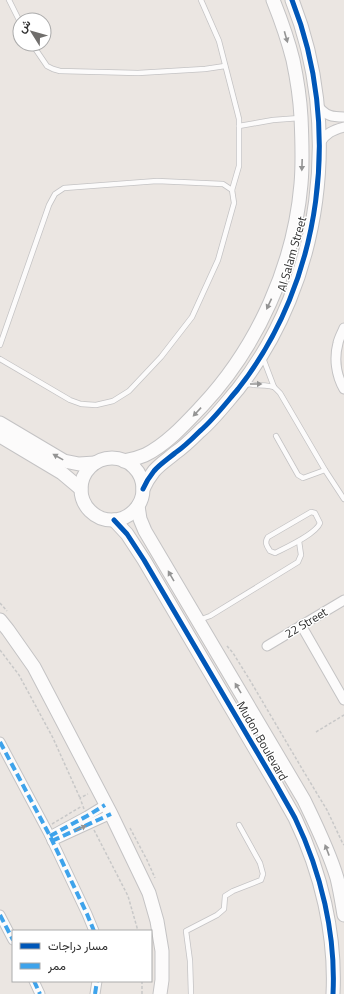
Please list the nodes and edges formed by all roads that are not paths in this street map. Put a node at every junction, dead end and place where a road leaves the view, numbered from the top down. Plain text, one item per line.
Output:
1 (9, 0) edge
2 (201, 0) edge
3 (273, 0) edge
4 (292, 0) edge
5 (15, 12) edge
6 (37, 52) edge
7 (225, 66) junction
8 (318, 106) junction
9 (344, 117) edge
10 (301, 118) junction
11 (239, 126) junction
12 (344, 127) edge
13 (320, 143) junction
14 (232, 190) junction
15 (344, 328) edge
16 (0, 345) edge
17 (262, 354) junction
18 (0, 359) edge
19 (239, 388) junction
20 (274, 388) junction
21 (344, 389) edge
22 (0, 423) edge
23 (0, 436) edge
24 (276, 436) dead end
25 (124, 461) junction
26 (95, 463) junction
27 (325, 470) junction
28 (81, 489) junction
29 (143, 489) junction
30 (344, 499) edge
31 (138, 506) junction
32 (114, 520) junction
33 (299, 541) junction
34 (344, 600) edge
35 (0, 620) edge
36 (198, 621) junction
37 (301, 625) junction
38 (267, 646) dead end
39 (344, 700) edge
40 (0, 742) edge
41 (108, 810) junction
42 (239, 825) dead end
43 (49, 835) junction
44 (340, 881) edge
45 (344, 911) edge
46 (0, 915) edge
47 (94, 930) edge
48 (12, 938) edge
49 (34, 982) edge
50 (97, 982) edge
51 (40, 994) edge
52 (95, 994) edge
53 (160, 994) edge
54 (191, 994) edge
55 (333, 994) edge

1 - 5 lane
2 - 7 lane
3 -> 10 street, Al Salam Street
4 - 8 street, Al Salam Street
6 - 7 lane
7 - 11 lane
8 - 9 street
8 - 13 street, Al Salam Street
10 - 11 lane
10 -> 25 street, Al Salam Street
11 - 14 lane
12 - 13 street
13 - 17 street, Al Salam Street
14 - 16 lane
14 - 18 lane
15 - 21 street
17 - 19 street, Al Salam Street
17 - 20 lane
19 -> 20 lane
19 - 29 street, Al Salam Street
20 - 27 lane
26 -> 22 street
23 - 28 street
24 - 27 lane
25 - 26 street
25 - 29 street
26 - 28 street
27 - 30 lane
28 - 32 street
29 - 31 street
31 - 32 street
36 -> 31 street, Mudon Boulevard
32 - 55 street, Mudon Boulevard
33 - 33 lane
33 - 36 lane
34 - 37 street, 22 Street
35 - 41 street
44 -> 36 street, Mudon Boulevard
37 - 38 street, 22 Street
37 - 39 street
40 - 43 street
41 - 43 street
41 - 53 street
42 - 54 lane
43 - 47 street
44 - 45 street, Mudon Boulevard
46 - 48 street
49 - 51 street
50 - 52 street

